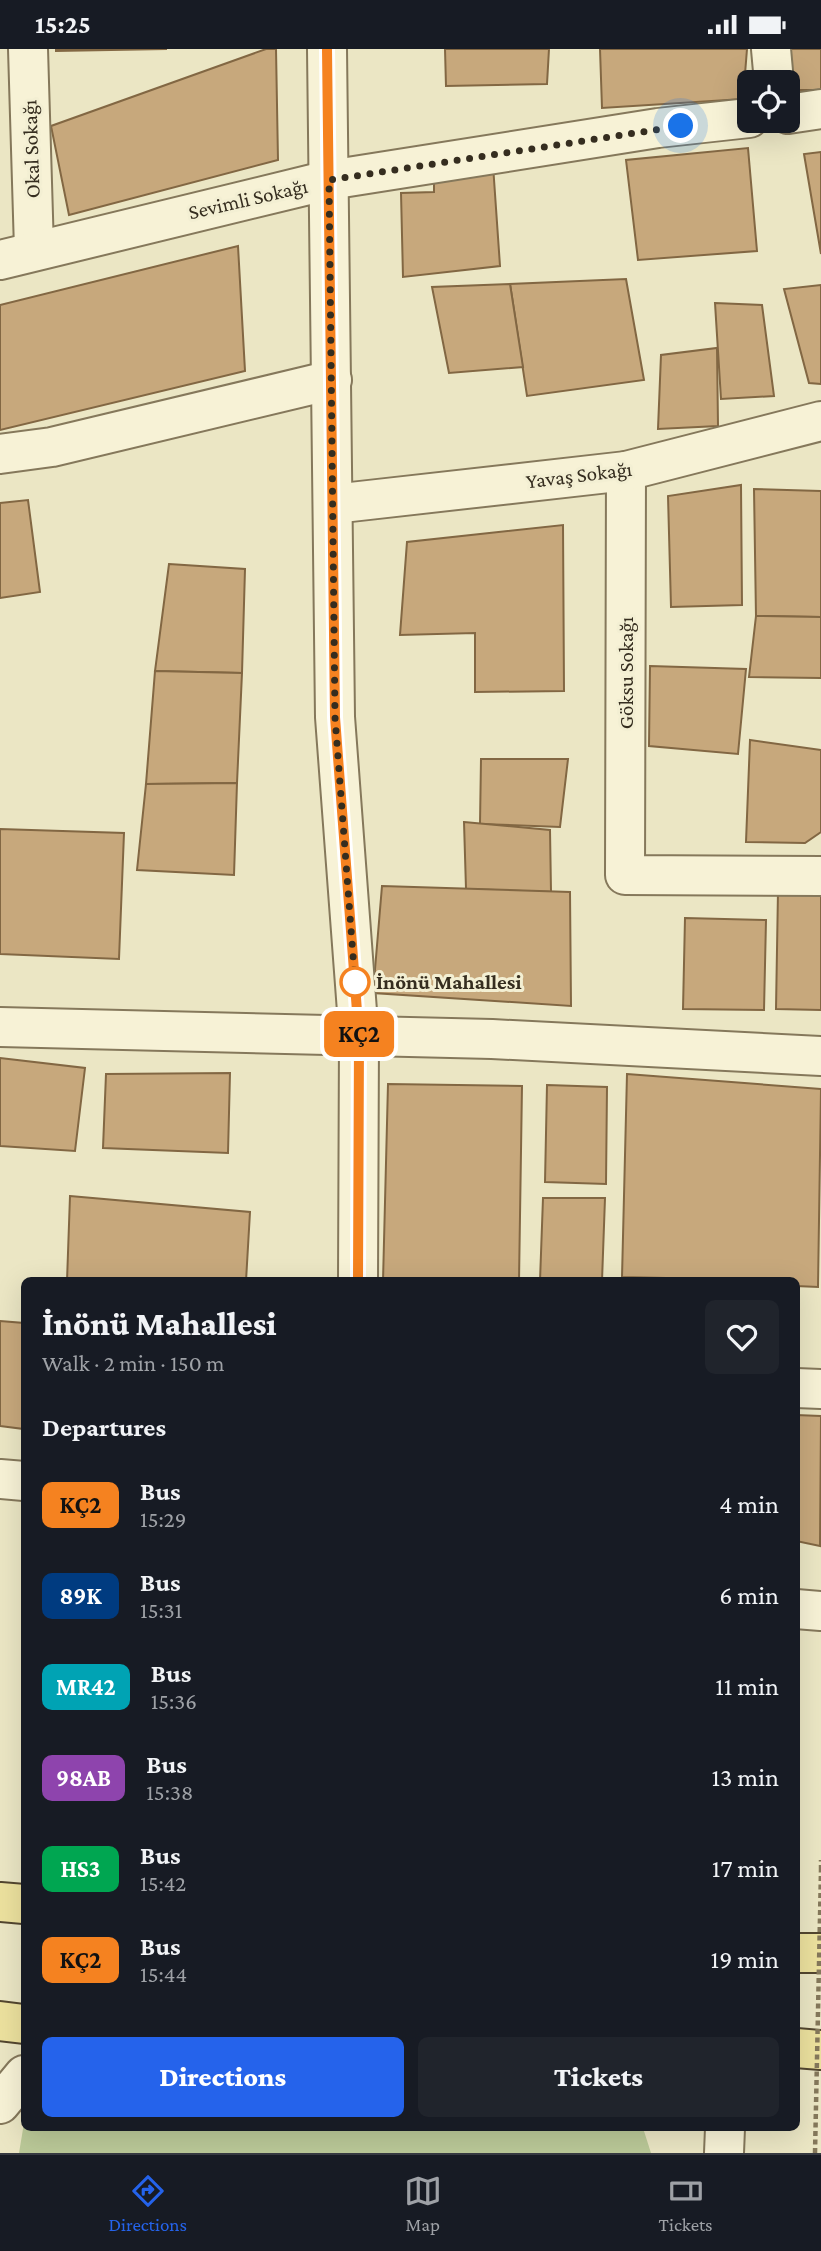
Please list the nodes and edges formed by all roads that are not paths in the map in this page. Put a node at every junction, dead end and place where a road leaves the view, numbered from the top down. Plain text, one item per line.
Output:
1 (28, 49) edge
2 (327, 49) edge
3 (771, 49) edge
4 (773, 70) edge
5 (821, 109) edge
6 (800, 112) edge
7 (737, 119) edge
8 (329, 180) junction
9 (17, 254) edge
10 (332, 380) junction
11 (821, 421) edge
12 (0, 454) edge
13 (626, 471) junction
14 (333, 504) junction
15 (821, 876) edge
16 (0, 1027) edge
17 (359, 1038) junction
18 (821, 1056) edge
19 (358, 1277) edge
20 (800, 1388) edge
21 (821, 1389) edge
22 (0, 1479) edge
23 (21, 1481) edge
24 (800, 1609) edge
25 (821, 1611) edge
26 (0, 1902) edge
27 (21, 1904) edge
28 (800, 1953) edge
29 (821, 1953) edge
30 (0, 2021) edge
31 (21, 2024) edge
32 (800, 2048) edge
33 (821, 2050) edge
34 (21, 2079) edge
35 (0, 2104) edge
36 (725, 2131) edge
37 (723, 2153) edge

1 - 9 street, Okal Sokağı
2 - 8 street
3 - 4 street
5 - 6 street
7 - 8 street, Sevimli Sokağı
8 - 9 street, Sevimli Sokağı
8 - 10 street
10 - 12 street
10 - 14 street
11 - 13 street, Yavaş Sokağı
13 - 14 street, Yavaş Sokağı
13 - 15 street, Göksu Sokağı
14 - 17 street
16 - 17 street
17 - 18 street
17 - 19 street
20 - 21 street
22 - 23 street
24 - 25 street
26 - 27 main road
28 - 29 main road
30 - 31 main road
32 - 33 main road
34 - 35 street
36 - 37 street

